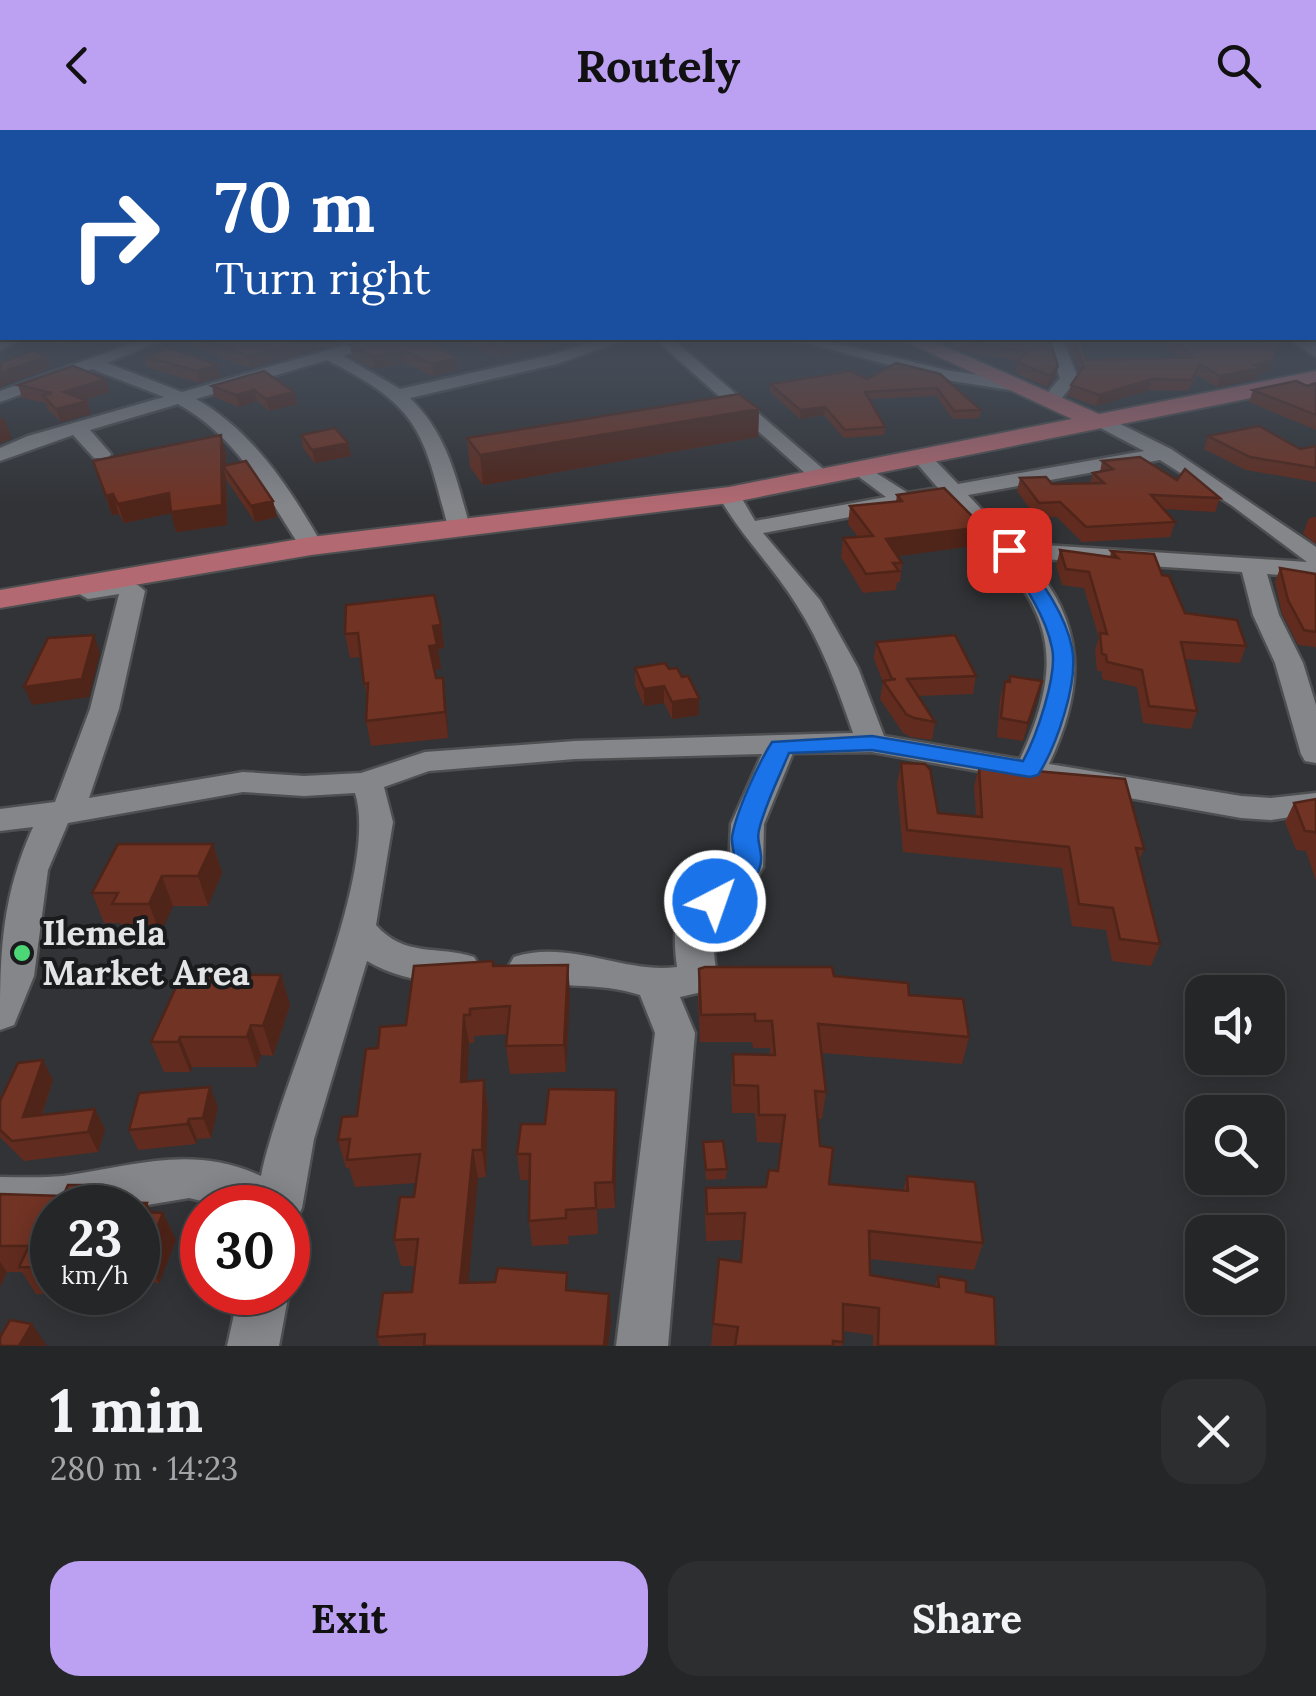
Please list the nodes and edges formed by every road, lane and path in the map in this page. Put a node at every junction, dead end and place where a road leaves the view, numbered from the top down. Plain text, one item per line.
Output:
1 (167, 393) edge
2 (196, 393) edge
3 (395, 393) edge
4 (409, 393) edge
5 (725, 393) edge
6 (1030, 393) edge
7 (1057, 393) edge
8 (1241, 393) edge
9 (399, 395) junction
10 (180, 398) junction
11 (1050, 402) junction
12 (1097, 421) junction
13 (16, 428) dead end
14 (77, 428) junction
15 (36, 440) junction
16 (1164, 453) junction
17 (101, 454) dead end
18 (0, 455) edge
19 (923, 459) junction
20 (862, 470) junction
21 (822, 478) junction
22 (956, 492) junction
23 (728, 495) junction
24 (903, 500) junction
25 (459, 527) junction
26 (748, 529) junction
27 (311, 546) junction
28 (1009, 550) junction
29 (1316, 558) edge
30 (1252, 565) junction
31 (1316, 570) edge
32 (75, 585) junction
33 (0, 599) edge
34 (872, 743) junction
35 (780, 747) junction
36 (1316, 754) edge
37 (1030, 770) junction
38 (364, 783) junction
39 (1316, 803) edge
40 (61, 814) junction
41 (0, 820) edge
42 (357, 928) junction
43 (654, 985) junction
44 (0, 1014) edge
45 (0, 1198) edge
46 (259, 1315) edge
47 (253, 1346) edge
48 (642, 1346) edge

1 - 10 street
2 - 10 street
3 - 9 street
4 - 9 street
5 - 21 street
6 - 11 main road
7 - 11 street
8 - 12 main road
9 - 25 street
10 - 14 street
10 - 27 street
11 - 12 main road
12 - 16 street
12 - 19 main road
13 - 15 street
14 - 15 street
14 - 17 street
15 - 18 street
16 - 22 street
16 - 29 street
19 - 20 main road
19 - 22 street
20 - 21 main road
20 - 24 street
21 - 23 main road
22 - 24 street
22 - 28 street
23 - 25 main road
23 - 26 street
24 - 26 street
25 - 27 main road
26 - 34 street
27 - 32 main road
28 - 30 street
28 - 37 street
30 - 31 street
30 - 36 street
32 - 33 main road
32 - 40 street
34 - 35 street
34 - 37 street
35 - 38 street
35 - 43 street
37 - 39 street
38 - 40 street
38 - 42 street
40 - 41 street
40 - 44 street
42 - 43 street
42 - 45 street
43 - 48 street
46 - 47 street

